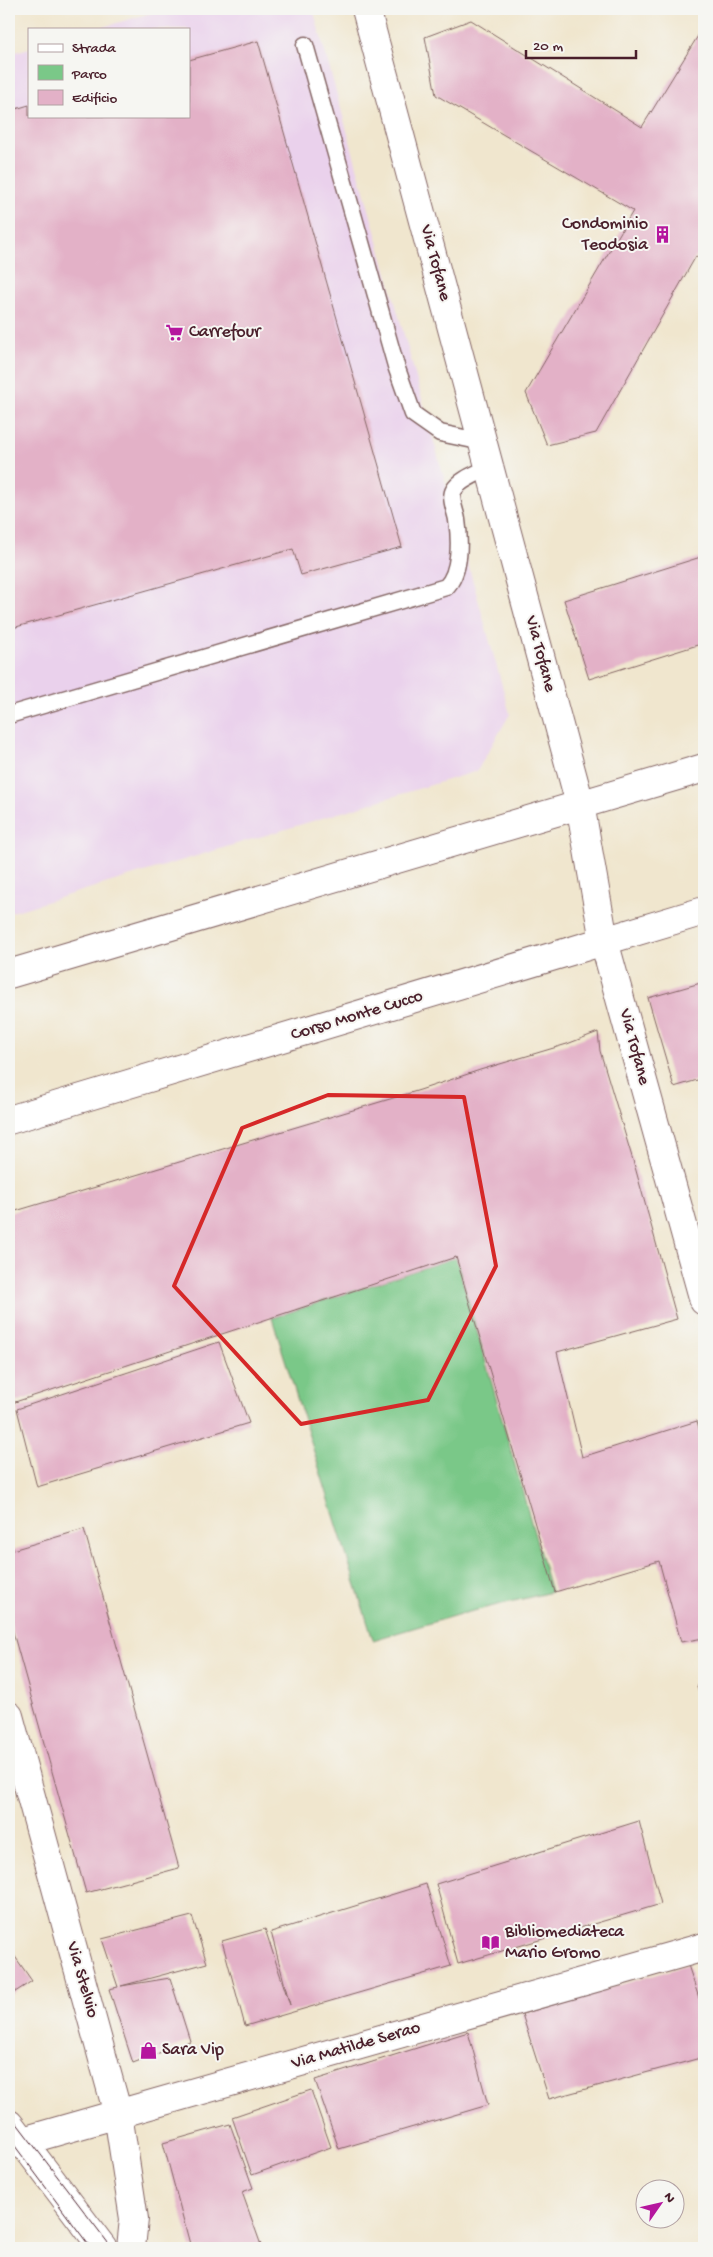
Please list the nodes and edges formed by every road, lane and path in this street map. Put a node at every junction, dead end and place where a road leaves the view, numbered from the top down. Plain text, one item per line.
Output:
1 (366, 9) edge
2 (305, 46) dead end
3 (486, 455) junction
4 (9, 715) edge
5 (704, 768) edge
6 (580, 804) junction
7 (704, 911) edge
8 (604, 941) junction
9 (9, 974) edge
10 (9, 1120) edge
11 (704, 1301) edge
12 (9, 1716) edge
13 (704, 1947) edge
14 (118, 2114) junction
15 (13, 2137) edge
16 (103, 2248) edge
17 (131, 2248) edge

1 - 3 street, Via Tofane
2 - 3 lane
3 - 4 lane
3 - 6 street, Via Tofane
5 - 6 street
6 - 8 street, Via Tofane
6 - 9 street
7 - 8 street, Corso Monte Cucco
8 - 10 street, Corso Monte Cucco
8 - 11 street, Via Tofane
12 - 14 street, Via Stelvio
13 - 14 street, Via Matilde Serao
14 - 15 street, Via Matilde Serao
14 - 17 street, Via Stelvio
15 - 16 street

